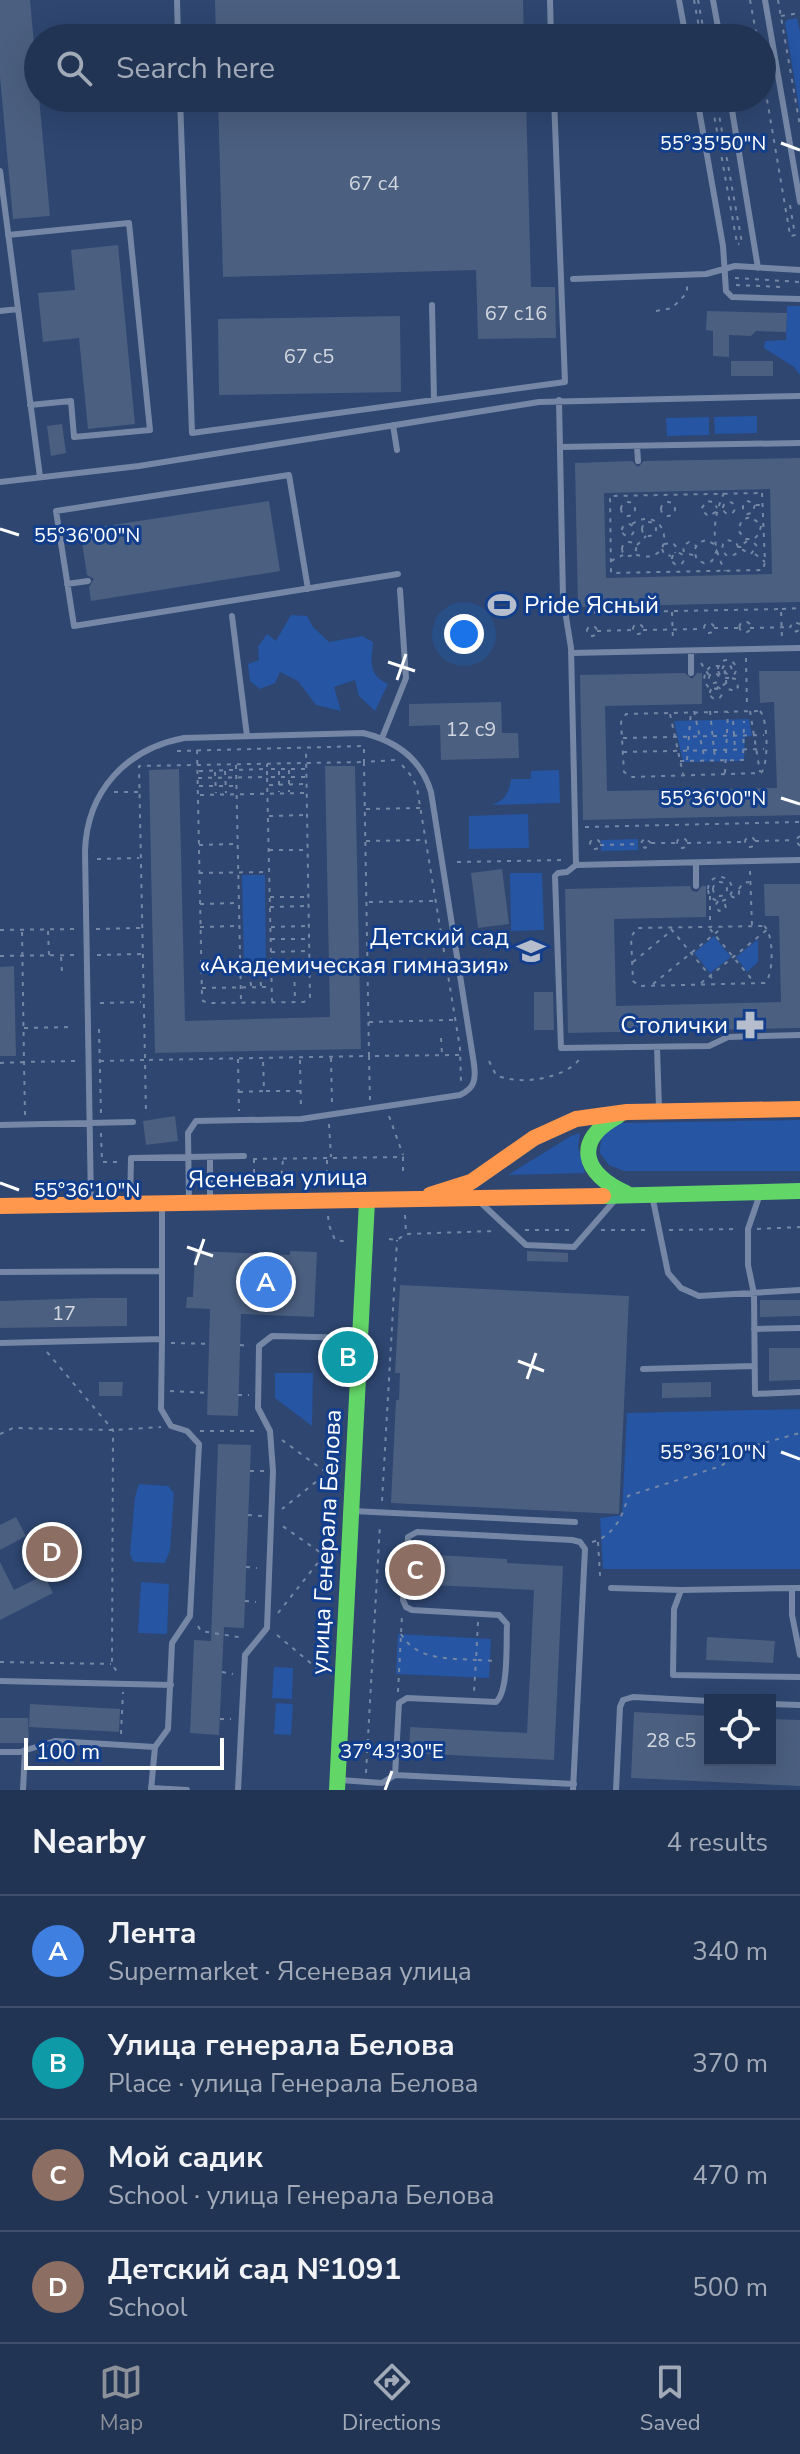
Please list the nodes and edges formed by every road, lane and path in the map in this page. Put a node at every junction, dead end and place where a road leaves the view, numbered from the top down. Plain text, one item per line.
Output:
1 (177, 0) edge
2 (550, 0) edge
3 (679, 0) edge
4 (696, 0) edge
5 (713, 0) edge
6 (750, 0) edge
7 (765, 0) edge
8 (778, 0) edge
9 (800, 13) edge
10 (781, 16) junction
11 (178, 24) edge
12 (551, 24) edge
13 (683, 24) edge
14 (700, 24) edge
15 (717, 24) edge
16 (754, 24) edge
17 (769, 24) edge
18 (776, 63) edge
19 (181, 112) edge
20 (555, 112) edge
21 (699, 112) edge
22 (716, 112) edge
23 (717, 112) edge
24 (732, 112) edge
25 (769, 112) edge
26 (800, 126) edge
27 (0, 171) edge
28 (800, 202) edge
29 (8, 235) junction
30 (791, 236) dead end
31 (758, 268) junction
32 (725, 269) junction
33 (800, 270) edge
34 (573, 279) dead end
35 (800, 282) edge
36 (787, 288) dead end
37 (687, 293) dead end
38 (800, 299) edge
39 (432, 305) dead end
40 (18, 309) junction
41 (0, 311) edge
42 (656, 311) dead end
43 (800, 396) edge
44 (434, 400) junction
45 (559, 400) junction
46 (30, 405) junction
47 (393, 425) junction
48 (800, 443) edge
49 (637, 446) junction
50 (560, 447) junction
51 (397, 450) dead end
52 (638, 461) dead end
53 (40, 477) junction
54 (0, 482) edge
55 (748, 492) junction
56 (724, 493) junction
57 (665, 494) junction
58 (748, 501) junction
59 (665, 502) junction
60 (755, 505) junction
61 (764, 505) junction
62 (609, 509) junction
63 (621, 509) junction
64 (662, 513) junction
65 (627, 516) junction
66 (750, 516) junction
67 (627, 524) junction
68 (632, 524) junction
69 (656, 524) junction
70 (763, 526) junction
71 (609, 530) junction
72 (622, 530) junction
73 (647, 535) junction
74 (626, 536) junction
75 (749, 540) junction
76 (627, 542) junction
77 (636, 546) junction
78 (663, 546) junction
79 (696, 546) junction
80 (740, 547) junction
81 (716, 548) junction
82 (722, 549) junction
83 (754, 553) junction
84 (624, 554) junction
85 (634, 554) junction
86 (674, 554) junction
87 (684, 554) junction
88 (694, 554) junction
89 (610, 561) junction
90 (765, 562) junction
91 (708, 563) junction
92 (678, 565) junction
93 (708, 572) junction
94 (726, 572) junction
95 (678, 573) junction
96 (398, 574) dead end
97 (88, 581) dead end
98 (67, 584) junction
99 (308, 589) junction
100 (400, 590) dead end
101 (800, 608) edge
102 (781, 609) junction
103 (672, 611) junction
104 (566, 613) junction
105 (232, 616) dead end
106 (800, 624) edge
107 (782, 627) junction
108 (790, 627) junction
109 (714, 628) junction
110 (740, 628) junction
111 (750, 628) junction
112 (673, 629) junction
113 (703, 629) junction
114 (633, 630) junction
115 (643, 630) junction
116 (800, 630) edge
117 (597, 631) dead end
118 (745, 633) junction
119 (800, 648) edge
120 (746, 649) junction
121 (782, 649) junction
122 (673, 651) junction
123 (691, 651) junction
124 (572, 653) junction
125 (746, 666) junction
126 (721, 667) junction
127 (736, 667) junction
128 (705, 672) junction
129 (691, 673) dead end
130 (710, 677) dead end
131 (727, 679) junction
132 (739, 685) junction
133 (747, 685) junction
134 (721, 688) junction
135 (712, 689) junction
136 (729, 710) junction
137 (748, 710) junction
138 (693, 711) junction
139 (710, 711) junction
140 (669, 712) junction
141 (733, 721) dead end
142 (744, 721) dead end
143 (734, 735) junction
144 (744, 735) junction
145 (754, 735) junction
146 (765, 735) junction
147 (247, 736) junction
148 (689, 736) junction
149 (700, 736) junction
150 (713, 736) junction
151 (727, 736) junction
152 (675, 737) junction
153 (382, 738) junction
154 (621, 738) junction
155 (306, 748) junction
156 (744, 749) junction
157 (756, 749) junction
158 (766, 749) junction
159 (197, 750) junction
160 (703, 750) junction
161 (715, 750) junction
162 (726, 750) junction
163 (736, 750) junction
164 (678, 751) junction
165 (687, 751) junction
166 (171, 752) dead end
167 (622, 752) junction
168 (149, 760) dead end
169 (726, 760) junction
170 (680, 761) junction
171 (686, 761) junction
172 (705, 761) junction
173 (716, 761) junction
174 (364, 762) junction
175 (306, 763) junction
176 (267, 764) junction
177 (198, 765) junction
178 (236, 765) junction
179 (139, 766) junction
180 (267, 769) junction
181 (279, 769) junction
182 (289, 769) junction
183 (306, 769) junction
184 (215, 770) junction
185 (225, 770) junction
186 (236, 770) junction
187 (198, 771) junction
188 (760, 773) junction
189 (131, 774) dead end
190 (684, 775) junction
191 (725, 775) junction
192 (267, 777) junction
193 (279, 777) junction
194 (289, 777) junction
195 (307, 777) junction
196 (198, 778) junction
197 (215, 778) junction
198 (225, 778) junction
199 (236, 778) junction
200 (307, 784) junction
201 (268, 785) junction
202 (279, 785) junction
203 (289, 785) junction
204 (198, 786) junction
205 (216, 786) junction
206 (225, 786) junction
207 (237, 786) junction
208 (140, 792) junction
209 (279, 793) junction
210 (289, 793) junction
211 (307, 793) junction
212 (226, 794) junction
213 (237, 794) junction
214 (268, 794) junction
215 (198, 795) junction
216 (216, 795) junction
217 (111, 798) dead end
218 (420, 808) junction
219 (365, 809) junction
220 (307, 815) junction
221 (268, 816) junction
222 (800, 822) edge
223 (575, 827) junction
224 (800, 836) edge
225 (425, 840) junction
226 (795, 840) junction
227 (365, 841) junction
228 (755, 841) junction
229 (744, 842) junction
230 (651, 843) junction
231 (677, 843) junction
232 (687, 843) junction
233 (238, 844) junction
234 (640, 844) junction
235 (199, 845) junction
236 (600, 845) dead end
237 (800, 846) edge
238 (269, 850) junction
239 (308, 850) junction
240 (141, 858) junction
241 (96, 859) dead end
242 (800, 860) edge
243 (457, 862) dead end
244 (576, 862) junction
245 (750, 862) junction
246 (696, 863) junction
247 (269, 872) junction
248 (199, 873) junction
249 (238, 873) junction
250 (751, 882) junction
251 (696, 886) dead end
252 (737, 890) junction
253 (730, 892) junction
254 (710, 895) junction
255 (270, 897) junction
256 (309, 897) junction
257 (436, 901) junction
258 (367, 902) junction
259 (239, 903) junction
260 (200, 904) junction
261 (309, 906) junction
262 (270, 907) junction
263 (239, 926) junction
264 (309, 926) junction
265 (724, 926) junction
266 (752, 926) junction
267 (200, 927) junction
268 (270, 927) junction
269 (710, 927) junction
270 (143, 928) junction
271 (769, 928) junction
272 (48, 929) junction
273 (86, 929) junction
274 (671, 929) junction
275 (0, 930) edge
276 (22, 930) junction
277 (715, 934) junction
278 (270, 939) junction
279 (310, 939) junction
280 (310, 951) junction
281 (271, 952) junction
282 (691, 953) junction
283 (49, 955) dead end
284 (61, 955) dead end
285 (0, 956) edge
286 (23, 956) junction
287 (734, 957) junction
288 (310, 961) junction
289 (271, 962) junction
290 (294, 962) junction
291 (201, 963) junction
292 (240, 963) junction
293 (631, 963) junction
294 (240, 971) junction
295 (250, 971) junction
296 (260, 971) junction
297 (271, 971) junction
298 (62, 972) dead end
299 (710, 976) junction
300 (755, 983) junction
301 (716, 984) junction
302 (700, 985) junction
303 (651, 986) junction
304 (240, 987) junction
305 (251, 987) junction
306 (261, 987) junction
307 (271, 987) junction
308 (202, 988) junction
309 (144, 1002) junction
310 (272, 1002) junction
311 (295, 1002) junction
312 (99, 1003) dead end
313 (241, 1003) junction
314 (99, 1017) dead end
315 (455, 1020) junction
316 (369, 1022) junction
317 (74, 1027) dead end
318 (24, 1028) junction
319 (800, 1035) edge
320 (441, 1038) dead end
321 (657, 1047) junction
322 (585, 1048) junction
323 (442, 1055) junction
324 (460, 1055) junction
325 (369, 1056) junction
326 (331, 1057) junction
327 (263, 1058) junction
328 (300, 1058) junction
329 (238, 1059) junction
330 (489, 1061) dead end
331 (0, 1063) edge
332 (460, 1088) dead end
333 (264, 1091) junction
334 (301, 1091) junction
335 (239, 1092) junction
336 (370, 1103) dead end
337 (385, 1107) junction
338 (800, 1109) edge
339 (659, 1111) junction
340 (627, 1112) junction
341 (330, 1115) junction
342 (301, 1119) junction
343 (239, 1120) junction
344 (133, 1122) dead end
345 (90, 1123) junction
346 (101, 1123) junction
347 (0, 1125) edge
348 (244, 1156) joint
349 (189, 1157) junction
350 (210, 1157) junction
351 (403, 1157) junction
352 (331, 1158) junction
353 (254, 1159) junction
354 (283, 1159) junction
355 (129, 1162) junction
356 (403, 1177) dead end
357 (800, 1191) edge
358 (761, 1192) junction
359 (635, 1196) junction
360 (477, 1200) junction
361 (367, 1201) junction
362 (162, 1203) junction
363 (189, 1203) junction
364 (210, 1203) junction
365 (91, 1204) junction
366 (130, 1204) junction
367 (0, 1206) edge
368 (409, 1207) junction
369 (406, 1234) dead end
370 (335, 1240) dead end
371 (348, 1242) dead end
372 (162, 1271) junction
373 (0, 1272) edge
374 (800, 1290) edge
375 (754, 1294) junction
376 (800, 1328) edge
377 (754, 1329) junction
378 (361, 1338) junction
379 (162, 1341) junction
380 (38, 1342) junction
381 (0, 1343) edge
382 (210, 1344) dead end
383 (754, 1366) junction
384 (643, 1369) dead end
385 (161, 1391) junction
386 (800, 1392) edge
387 (209, 1393) dead end
388 (171, 1426) junction
389 (113, 1430) junction
390 (187, 1431) junction
391 (270, 1431) junction
392 (800, 1433) edge
393 (0, 1434) edge
394 (250, 1471) dead end
395 (273, 1471) junction
396 (353, 1511) junction
397 (248, 1515) dead end
398 (271, 1517) junction
399 (575, 1522) dead end
400 (598, 1541) junction
401 (590, 1543) dead end
402 (246, 1567) dead end
403 (269, 1569) junction
404 (611, 1588) joint
405 (796, 1588) edge
406 (681, 1590) junction
407 (403, 1600) junction
408 (245, 1601) dead end
409 (268, 1602) junction
410 (478, 1614) junction
411 (190, 1616) junction
412 (267, 1628) junction
413 (401, 1634) junction
414 (257, 1640) junction
415 (800, 1655) edge
416 (476, 1660) junction
417 (505, 1661) junction
418 (0, 1662) edge
419 (112, 1664) junction
420 (319, 1670) dead end
421 (222, 1672) dead end
422 (244, 1676) junction
423 (800, 1677) edge
424 (0, 1681) edge
425 (124, 1684) junction
426 (171, 1685) junction
427 (704, 1701) edge
428 (474, 1702) junction
429 (776, 1704) edge
430 (398, 1705) junction
431 (800, 1705) edge
432 (120, 1744) junction
433 (155, 1747) junction
434 (25, 1750) junction
435 (0, 1752) edge
436 (395, 1775) junction
437 (338, 1785) edge
438 (382, 1786) edge
439 (573, 1787) edge
440 (151, 1789) edge
441 (23, 1790) edge
442 (187, 1790) edge
443 (238, 1790) edge
444 (616, 1790) edge

1 - 11 lane
2 - 12 lane
3 - 13 lane
4 - 14 path
5 - 15 lane
6 - 16 path
7 - 17 lane
8 - 10 path
9 - 10 path
10 - 26 path
18 - 28 lane
19 - 44 lane
20 - 44 lane
21 - 32 lane
22 - 23 path
24 - 31 lane
25 - 30 path
27 - 29 lane
29 - 40 lane
29 - 46 lane
31 - 32 lane
31 - 33 lane
32 - 34 lane
32 - 38 lane
35 - 36 path
37 - 42 path
39 - 44 lane
40 - 41 lane
40 - 46 lane
43 - 45 lane
45 - 47 lane
45 - 50 lane
46 - 53 lane
47 - 51 lane
47 - 53 lane
48 - 49 lane
49 - 50 lane
49 - 52 lane
50 - 104 lane
53 - 54 lane
55 - 56 path
55 - 58 path
55 - 61 path
56 - 57 path
56 - 81 path
57 - 59 path
57 - 62 path
58 - 60 path
58 - 66 path
59 - 64 path
59 - 64 path
60 - 61 path
60 - 66 path
61 - 70 path
62 - 63 path
62 - 71 path
63 - 65 path
63 - 65 path
64 - 69 path
65 - 67 path
66 - 70 path
66 - 75 path
67 - 68 path
67 - 72 path
68 - 69 path
68 - 74 path
69 - 73 path
69 - 73 path
69 - 78 path
70 - 75 path
70 - 90 path
71 - 72 path
71 - 89 path
72 - 74 path
73 - 77 path
74 - 76 path
75 - 80 path
75 - 83 path
76 - 77 path
76 - 84 path
77 - 85 path
78 - 85 path
78 - 86 path
78 - 86 path
79 - 81 path
79 - 87 path
79 - 88 path
80 - 82 path
80 - 82 path
80 - 83 path
81 - 82 path
81 - 91 path
81 - 94 path
83 - 90 path
84 - 85 path
84 - 89 path
86 - 87 path
86 - 92 path
87 - 88 path
87 - 92 path
88 - 91 path
89 - 95 path
90 - 94 path
91 - 93 path
92 - 95 path
93 - 94 path
93 - 95 path
96 - 99 lane
97 - 98 lane
98 - 99 lane
98 - 99 lane
100 - 153 lane
101 - 102 path
102 - 103 path
102 - 107 path
103 - 104 path
103 - 112 path
104 - 124 lane
105 - 147 lane
106 - 108 path
107 - 108 path
107 - 111 path
107 - 121 path
108 - 116 path
109 - 110 path
109 - 113 path
109 - 113 path
110 - 111 path
110 - 118 path
111 - 118 path
112 - 113 path
112 - 115 path
112 - 122 path
114 - 115 path
114 - 115 path
114 - 117 path
118 - 120 path
119 - 121 lane
120 - 121 lane
120 - 123 lane
120 - 125 path
122 - 123 lane
122 - 124 lane
123 - 129 lane
124 - 223 lane
125 - 127 path
125 - 133 path
126 - 127 path
126 - 128 path
126 - 131 path
126 - 131 path
127 - 131 path
128 - 130 path
128 - 135 path
131 - 132 path
131 - 132 path
131 - 134 path
132 - 133 path
133 - 137 path
134 - 135 path
134 - 135 path
136 - 137 path
136 - 139 path
136 - 151 path
137 - 145 path
137 - 146 path
138 - 139 path
138 - 140 path
138 - 148 path
138 - 149 path
139 - 150 path
140 - 152 path
140 - 154 path
141 - 143 path
142 - 144 path
143 - 144 path
143 - 151 path
143 - 163 path
144 - 145 path
144 - 156 path
145 - 146 path
145 - 157 path
146 - 158 path
147 - 153 lane
147 - 273 lane
148 - 149 path
148 - 152 path
148 - 165 path
149 - 150 path
149 - 160 path
150 - 151 path
150 - 161 path
151 - 162 path
152 - 154 path
152 - 164 path
153 - 337 lane
154 - 167 path
155 - 159 path
155 - 174 path
155 - 175 path
156 - 157 path
156 - 163 path
156 - 169 path
157 - 158 path
157 - 188 path
158 - 188 path
159 - 166 path
159 - 177 path
160 - 161 path
160 - 165 path
160 - 172 path
161 - 162 path
161 - 173 path
162 - 163 path
162 - 169 path
164 - 165 path
164 - 167 path
164 - 170 path
165 - 171 path
167 - 190 path
168 - 179 path
169 - 173 path
169 - 191 path
170 - 171 path
170 - 190 path
171 - 172 path
172 - 173 path
174 - 175 path
174 - 218 path
174 - 219 path
175 - 176 path
175 - 183 path
176 - 178 path
176 - 180 path
177 - 178 path
177 - 179 path
177 - 187 path
178 - 186 path
179 - 189 path
179 - 208 path
180 - 181 path
180 - 186 path
180 - 192 path
181 - 182 path
181 - 193 path
182 - 183 path
182 - 194 path
183 - 195 path
184 - 185 path
184 - 187 path
184 - 197 path
185 - 186 path
185 - 198 path
186 - 199 path
187 - 196 path
188 - 191 path
190 - 191 path
192 - 193 path
192 - 199 path
192 - 201 path
193 - 194 path
193 - 202 path
194 - 195 path
194 - 203 path
195 - 200 path
196 - 197 path
196 - 204 path
197 - 198 path
197 - 205 path
198 - 199 path
198 - 206 path
199 - 207 path
200 - 203 path
200 - 211 path
201 - 202 path
201 - 214 path
202 - 203 path
202 - 209 path
203 - 210 path
204 - 205 path
204 - 215 path
205 - 206 path
205 - 216 path
206 - 207 path
206 - 212 path
207 - 213 path
208 - 217 path
208 - 240 path
209 - 210 path
209 - 214 path
210 - 211 path
211 - 220 path
212 - 213 path
212 - 216 path
213 - 214 path
213 - 233 path
214 - 221 path
215 - 216 path
215 - 235 path
218 - 219 path
218 - 225 path
219 - 227 path
220 - 221 path
220 - 239 path
221 - 238 path
222 - 223 path
223 - 244 lane
224 - 226 path
225 - 227 path
225 - 257 path
226 - 228 path
226 - 237 path
227 - 258 path
228 - 229 path
228 - 229 path
229 - 232 path
230 - 231 path
230 - 234 path
230 - 234 path
231 - 232 path
231 - 232 path
233 - 235 path
233 - 249 path
234 - 236 path
235 - 248 path
238 - 239 path
238 - 247 path
239 - 256 path
240 - 241 path
240 - 270 path
242 - 245 lane
243 - 244 path
244 - 246 lane
244 - 322 lane
245 - 246 lane
245 - 250 path
246 - 251 lane
247 - 249 path
247 - 255 path
248 - 249 path
248 - 260 path
249 - 259 path
250 - 252 path
250 - 266 path
252 - 253 path
252 - 253 path
253 - 254 path
253 - 254 path
254 - 269 path
255 - 256 path
255 - 262 path
256 - 261 path
257 - 258 path
257 - 315 path
258 - 316 path
259 - 260 path
259 - 263 path
260 - 267 path
261 - 262 path
261 - 264 path
262 - 268 path
263 - 267 path
263 - 292 path
264 - 268 path
264 - 279 path
265 - 266 path
265 - 269 path
265 - 277 path
266 - 271 path
267 - 291 path
268 - 278 path
269 - 274 path
269 - 277 path
270 - 273 path
270 - 309 path
271 - 287 path
271 - 300 path
272 - 273 path
272 - 276 path
272 - 283 path
273 - 345 lane
274 - 282 path
274 - 293 path
274 - 293 path
275 - 276 path
276 - 286 path
277 - 282 path
277 - 287 path
278 - 279 path
278 - 281 path
279 - 280 path
280 - 281 path
280 - 288 path
281 - 289 path
282 - 299 path
282 - 303 path
284 - 298 path
285 - 286 path
286 - 318 path
287 - 299 path
287 - 300 path
288 - 290 path
288 - 311 path
289 - 290 path
289 - 297 path
290 - 311 path
291 - 292 path
291 - 308 path
292 - 294 path
293 - 303 path
294 - 295 path
294 - 304 path
295 - 296 path
295 - 305 path
296 - 297 path
296 - 306 path
297 - 307 path
299 - 301 path
299 - 302 path
300 - 301 path
301 - 302 path
302 - 303 path
304 - 305 path
304 - 308 path
304 - 313 path
305 - 306 path
306 - 307 path
307 - 310 path
308 - 313 path
309 - 312 path
309 - 329 path
310 - 311 path
310 - 313 path
314 - 346 path
315 - 316 path
315 - 324 path
316 - 325 path
317 - 318 path
318 - 331 path
319 - 321 lane
320 - 323 path
321 - 322 lane
321 - 339 lane
322 - 330 path
323 - 324 path
323 - 325 path
324 - 332 path
325 - 326 path
325 - 336 path
326 - 328 path
326 - 341 path
327 - 328 path
327 - 329 path
327 - 333 path
328 - 334 path
329 - 335 path
333 - 334 path
333 - 335 path
334 - 342 path
335 - 343 path
337 - 341 lane
337 - 351 path
338 - 339 main road, Ясеневая улица
339 - 340 main road, Ясеневая улица
340 - 359 main road
340 - 368 main road, Ясеневая улица
341 - 342 lane
341 - 352 path
342 - 343 lane
343 - 349 lane
344 - 346 lane
345 - 346 lane
345 - 347 lane
345 - 365 lane
346 - 355 path
348 - 350 lane
348 - 353 path
349 - 350 lane
349 - 355 lane
349 - 363 lane
350 - 364 lane
351 - 352 path
351 - 356 path
352 - 354 path
353 - 354 path
353 - 354 path
355 - 366 lane
357 - 358 main road, Ясеневая улица
358 - 359 main road, Ясеневая улица
358 - 375 lane
359 - 360 main road, Ясеневая улица
359 - 360 lane
359 - 375 lane
360 - 368 main road, Ясеневая улица
361 - 364 main road, Ясеневая улица
361 - 368 main road, Ясеневая улица
361 - 378 main road, улица Генерала Белова
362 - 363 main road, Ясеневая улица
362 - 366 main road, Ясеневая улица
362 - 372 lane
363 - 364 main road, Ясеневая улица
365 - 366 main road, Ясеневая улица
365 - 367 main road, Ясеневая улица
368 - 369 path
370 - 371 path
372 - 373 lane
372 - 379 lane
374 - 375 lane
375 - 377 lane
376 - 377 lane
377 - 383 lane
378 - 391 lane
378 - 396 main road, улица Генерала Белова
379 - 380 lane
379 - 382 path
379 - 385 lane
380 - 381 lane
380 - 389 path
383 - 384 lane
383 - 386 lane
385 - 387 path
385 - 388 lane
388 - 389 path
388 - 390 lane
389 - 393 path
389 - 419 path
390 - 391 path
390 - 411 lane
391 - 395 lane
391 - 398 path
392 - 400 path
394 - 395 path
395 - 398 lane
396 - 399 lane
396 - 437 main road, улица Генерала Белова
397 - 398 path
398 - 403 lane
398 - 412 path
400 - 401 path
400 - 404 path
402 - 403 path
403 - 409 lane
404 - 406 lane
405 - 406 lane
405 - 415 lane
406 - 423 lane
407 - 410 lane
407 - 413 path
407 - 439 lane
408 - 409 path
409 - 412 lane
410 - 416 path
410 - 417 lane
411 - 414 path
411 - 426 lane
412 - 414 lane
412 - 420 path
413 - 416 path
413 - 430 path
414 - 422 lane
416 - 417 path
416 - 428 path
417 - 428 lane
418 - 419 path
419 - 425 path
421 - 422 path
422 - 443 lane
424 - 425 lane
425 - 426 lane
425 - 432 path
426 - 433 lane
427 - 444 lane
428 - 430 lane
429 - 431 lane
430 - 436 lane
432 - 433 lane
432 - 434 lane
433 - 440 lane
434 - 435 lane
434 - 441 lane
436 - 438 lane
436 - 439 lane
437 - 438 lane
440 - 442 lane

